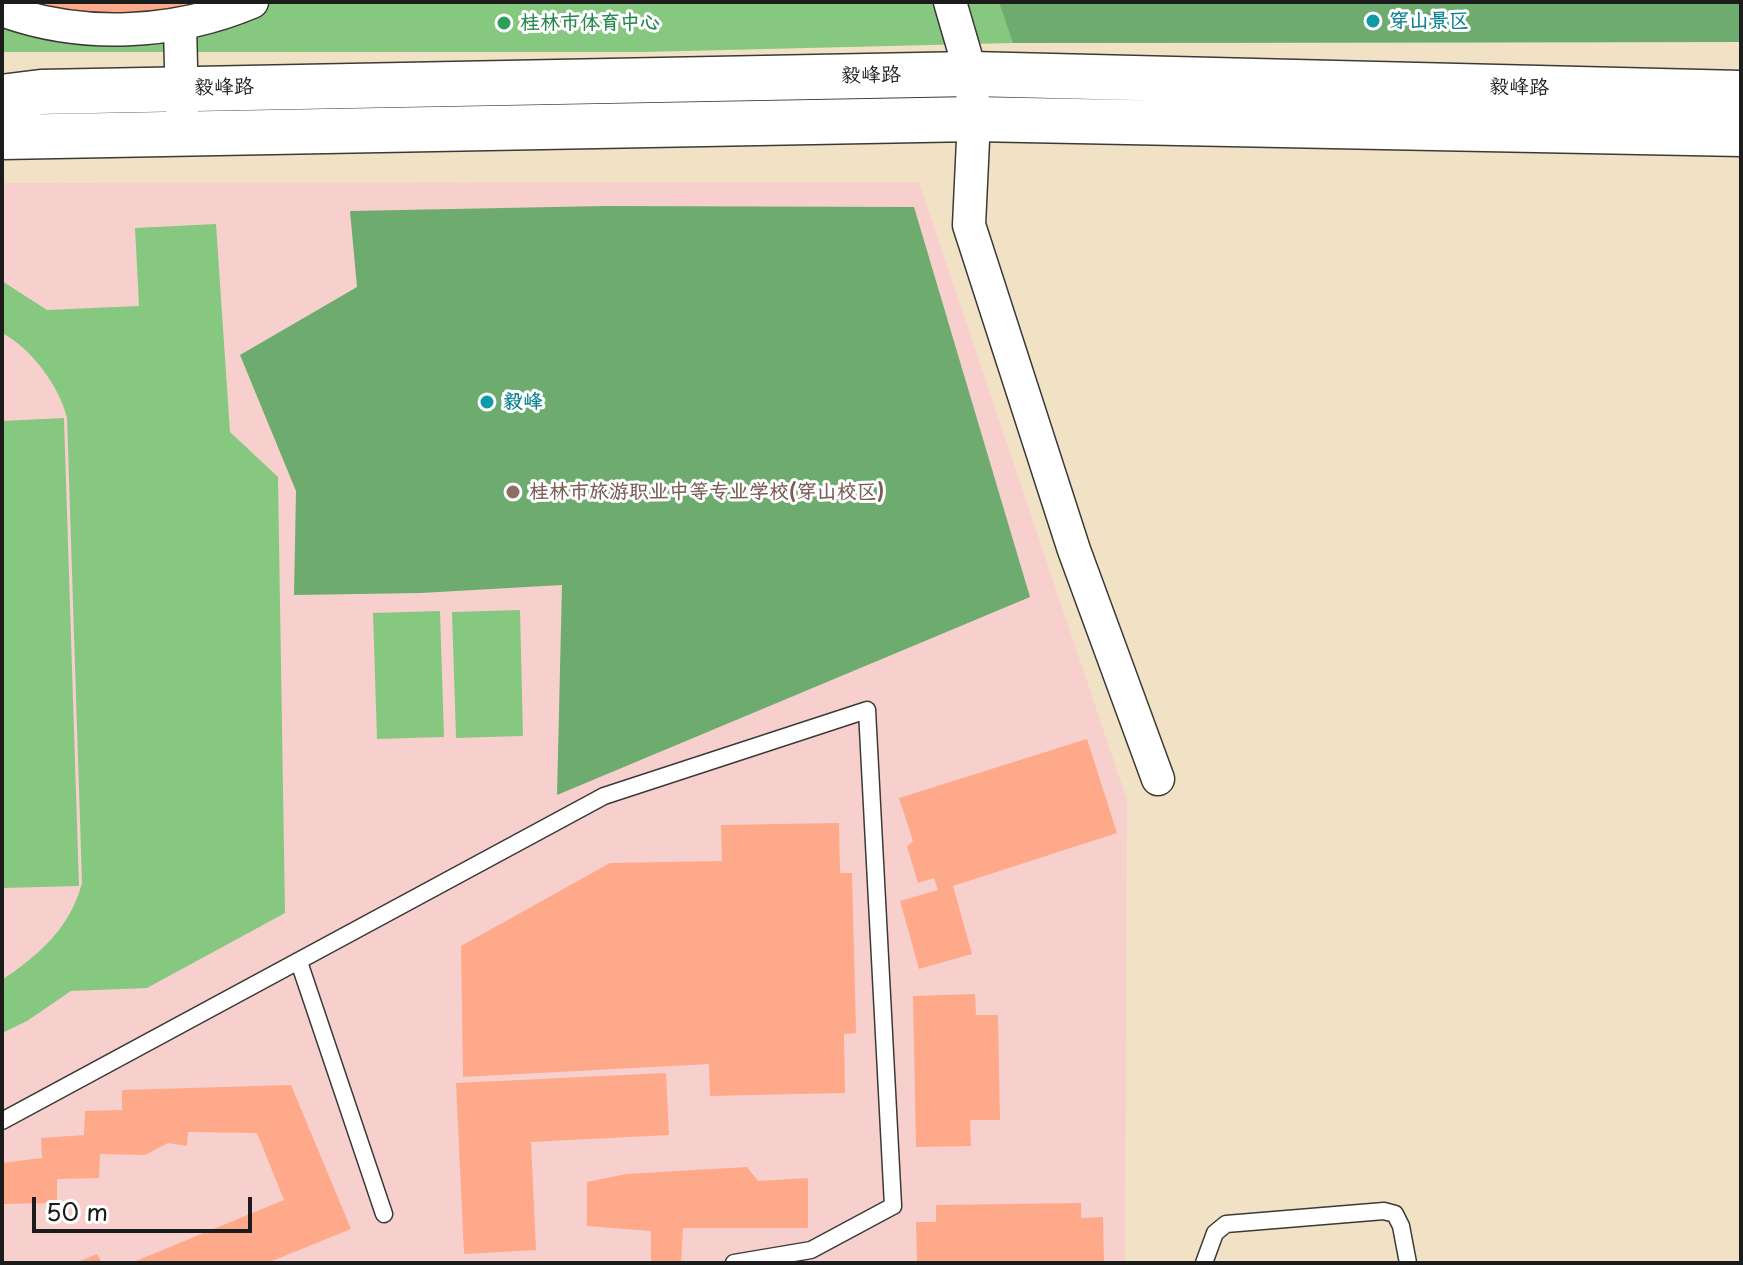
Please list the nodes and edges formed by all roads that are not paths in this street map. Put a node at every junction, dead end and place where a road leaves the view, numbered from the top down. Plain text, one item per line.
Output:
1 (252, 2) edge
2 (950, 2) edge
3 (2, 10) edge
4 (180, 24) junction
5 (971, 74) junction
6 (181, 89) junction
7 (1741, 93) edge
8 (2, 97) edge
9 (974, 119) junction
10 (183, 133) junction
11 (1741, 134) edge
12 (2, 137) edge
13 (1158, 779) dead end
14 (299, 962) junction
15 (2, 1121) edge
16 (384, 1214) dead end
17 (734, 1263) edge
18 (1204, 1263) edge
19 (1408, 1263) edge

1 - 4 street
2 - 5 street
3 - 4 street
4 - 6 street
5 - 6 main road, 毅峰路
5 - 7 main road, 毅峰路
5 - 9 street
6 - 8 main road, 毅峰路
6 - 10 street
9 - 10 main road, 毅峰路
9 - 11 main road, 毅峰路
9 - 13 street
10 - 12 main road, 毅峰路
14 - 15 lane
14 - 16 lane
14 - 17 lane
18 - 19 lane

